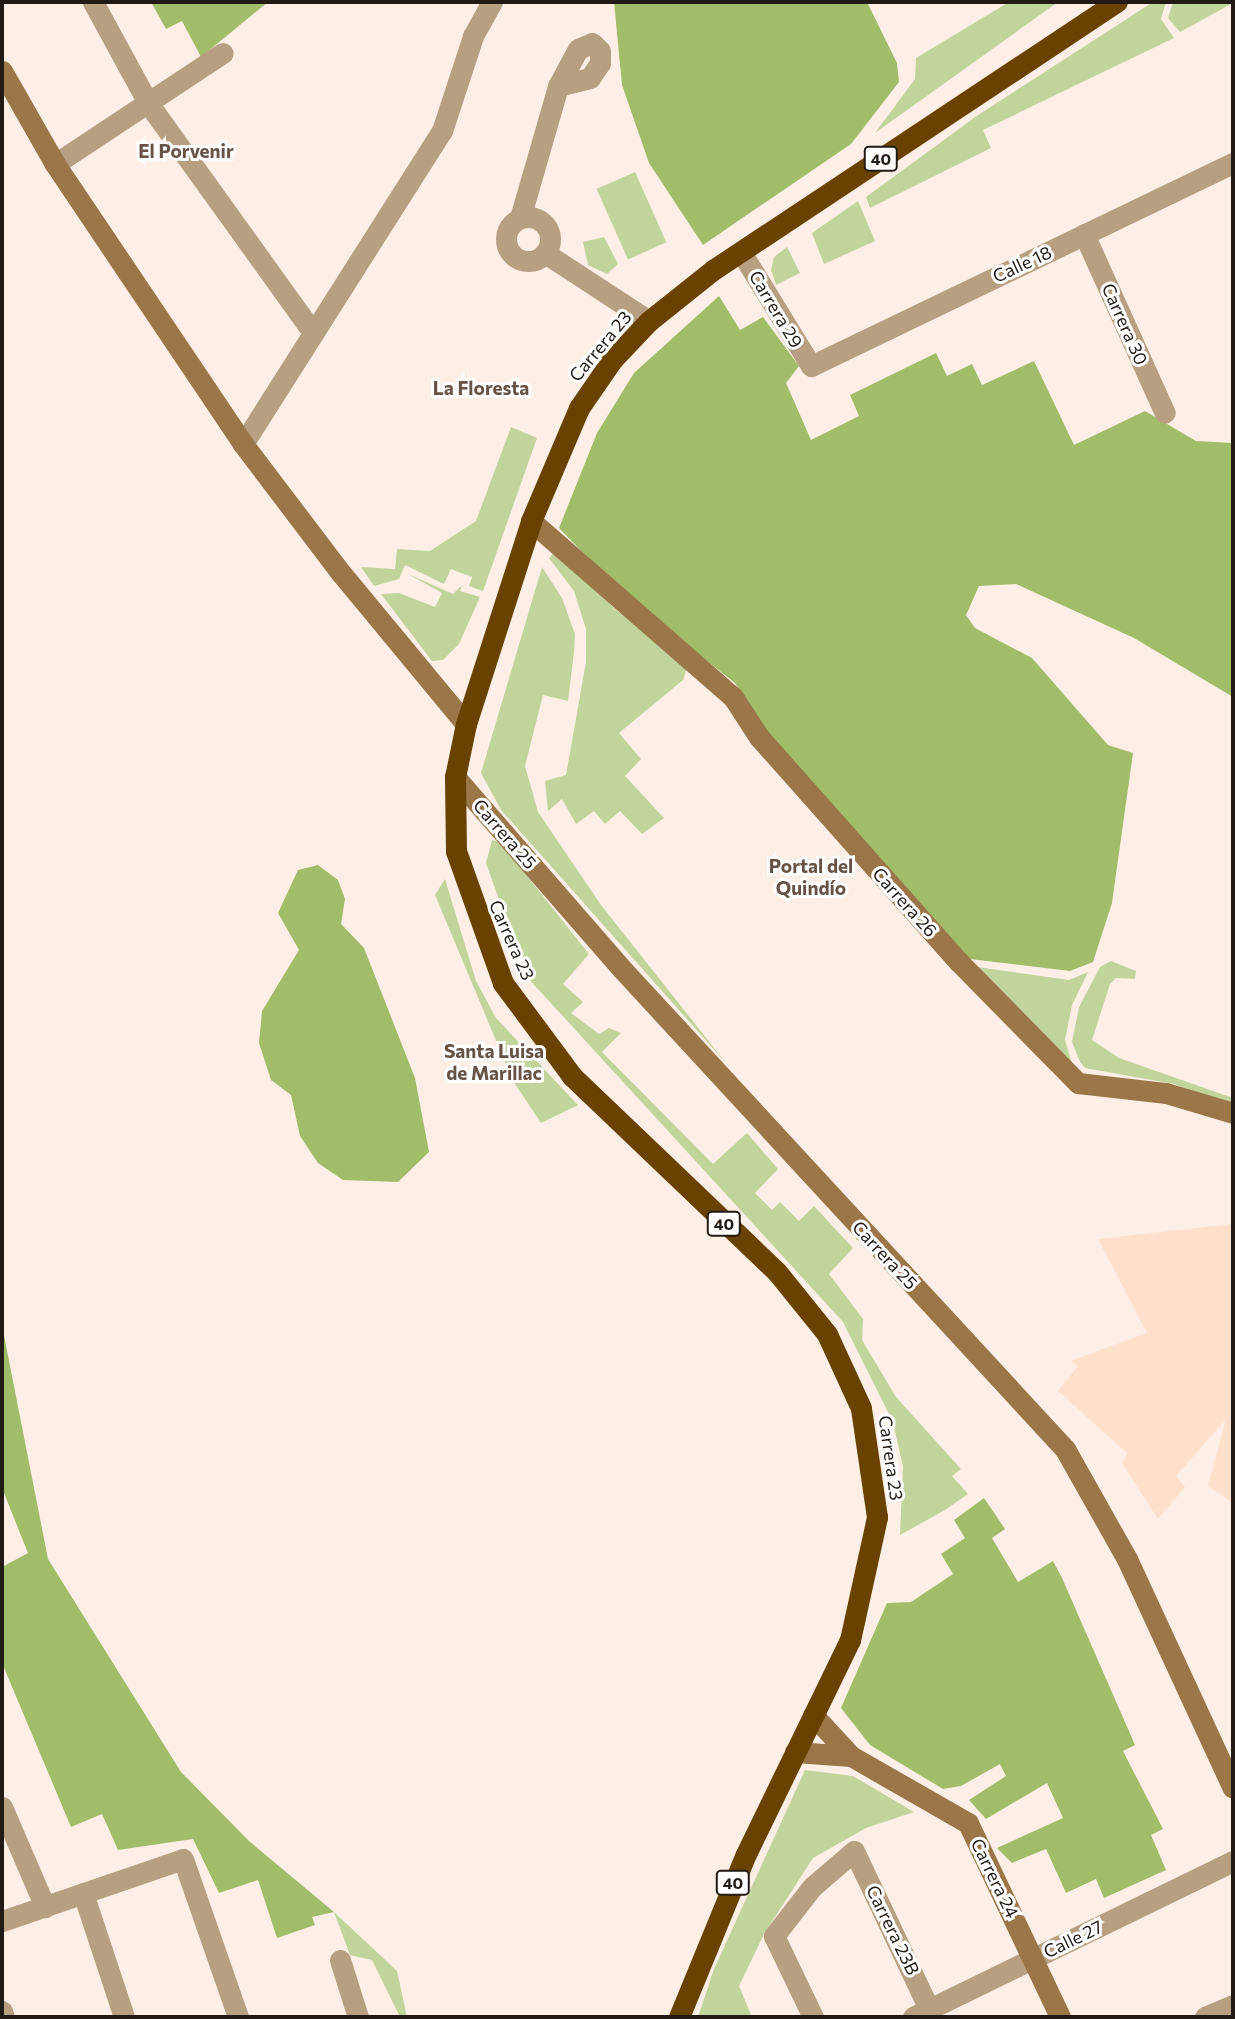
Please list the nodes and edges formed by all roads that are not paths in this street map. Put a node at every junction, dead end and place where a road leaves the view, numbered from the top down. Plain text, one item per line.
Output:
1 (93, 2) edge
2 (492, 2) edge
3 (1117, 2) edge
4 (223, 53) dead end
5 (4, 79) edge
6 (558, 86) dead end
7 (148, 103) junction
8 (1233, 163) edge
9 (55, 164) junction
10 (520, 218) junction
11 (1084, 234) junction
12 (741, 251) junction
13 (545, 253) junction
14 (649, 321) junction
15 (313, 333) junction
16 (811, 366) joint
17 (1165, 414) dead end
18 (243, 443) junction
19 (531, 521) junction
20 (466, 724) junction
21 (455, 777) junction
22 (1233, 1113) edge
23 (813, 1715) junction
24 (795, 1752) junction
25 (851, 1755) junction
26 (1233, 1788) edge
27 (2, 1807) edge
28 (1233, 1861) edge
29 (83, 1893) junction
30 (45, 1907) junction
31 (2, 1921) edge
32 (1033, 1959) junction
33 (340, 1961) dead end
34 (1233, 2004) edge
35 (2, 2011) edge
36 (921, 2013) edge
37 (4, 2017) edge
38 (124, 2017) edge
39 (238, 2017) edge
40 (358, 2017) edge
41 (679, 2017) edge
42 (813, 2017) edge
43 (1060, 2017) edge
44 (1205, 2017) edge

1 - 7 street
2 - 15 street
3 - 12 highway, Carrera 23 / 40
4 - 7 street
5 - 9 street
6 - 10 street
7 - 9 street
7 - 15 street
8 - 11 street, Calle 18
9 - 18 street
10 - 13 street
10 - 13 street
11 - 16 street, Calle 18
11 - 17 street, Carrera 30
12 - 14 highway, Carrera 23 / 40
12 - 16 street, Carrera 29
13 - 14 street
14 - 19 highway, Carrera 23 / 40
15 - 18 street
18 - 20 street
19 - 20 highway, Carrera 23 / 40
19 - 22 street, Carrera 26
20 - 21 highway, Carrera 23 / 40
21 - 23 highway, Carrera 23 / 40
21 - 26 street, Carrera 25
23 - 24 highway, Carrera 23 / 40
23 - 25 street, Carrera 24
24 - 25 street, Carrera 24
24 - 41 highway, Carrera 23 / 40
25 - 32 street, Carrera 24
27 - 30 street
28 - 32 street, Calle 27
29 - 30 street
29 - 38 street
29 - 39 street
30 - 31 street
32 - 36 street, Calle 27
32 - 43 street, Carrera 24
33 - 40 street
34 - 44 street
35 - 37 street
36 - 42 street, Carrera 23B

